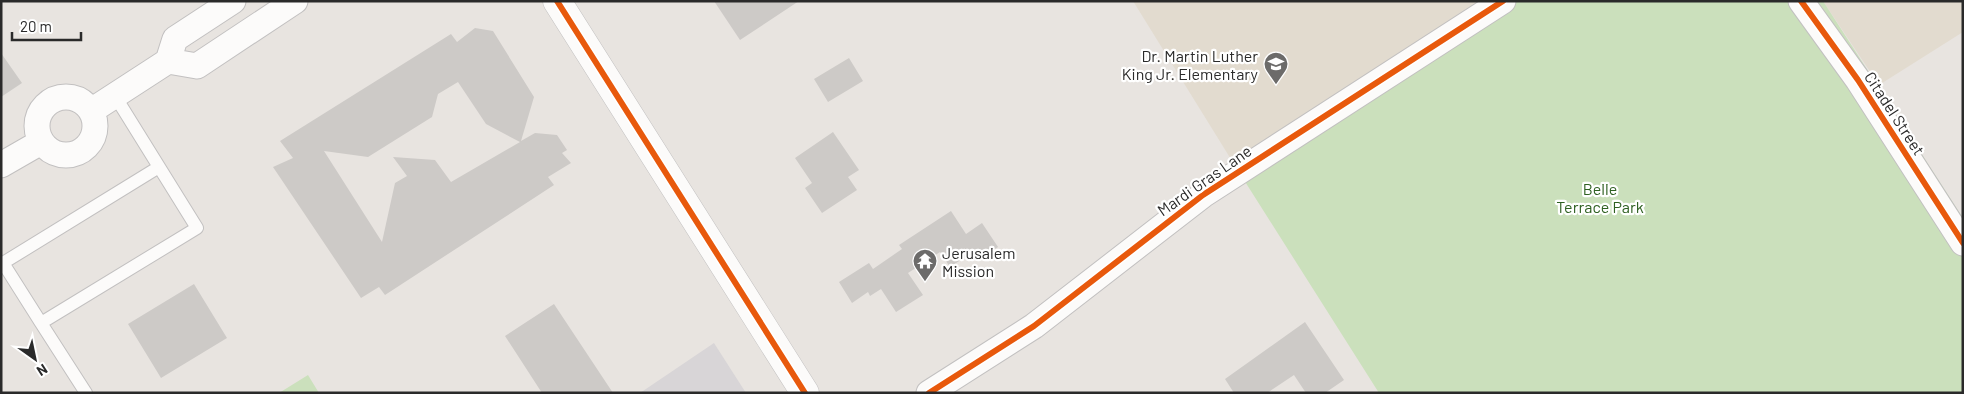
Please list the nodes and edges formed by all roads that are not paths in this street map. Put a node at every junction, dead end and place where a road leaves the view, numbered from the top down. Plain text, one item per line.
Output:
1 (233, 1) edge
2 (295, 1) edge
3 (557, 1) edge
4 (1503, 1) edge
5 (1800, 1) edge
6 (168, 62) junction
7 (115, 96) junction
8 (91, 111) junction
9 (40, 142) junction
10 (1, 165) edge
11 (159, 167) junction
12 (1963, 243) edge
13 (41, 323) junction
14 (86, 393) edge
15 (804, 393) edge
16 (928, 393) edge

1 - 6 street
2 - 6 street
3 - 15 street
4 - 16 street, Mardi Gras Lane
5 - 12 street, Citadel Street
6 - 7 street
7 - 8 street
7 - 11 lane
8 - 9 street
8 - 9 street
9 - 10 street
11 - 13 lane
11 - 13 lane
13 - 14 lane

